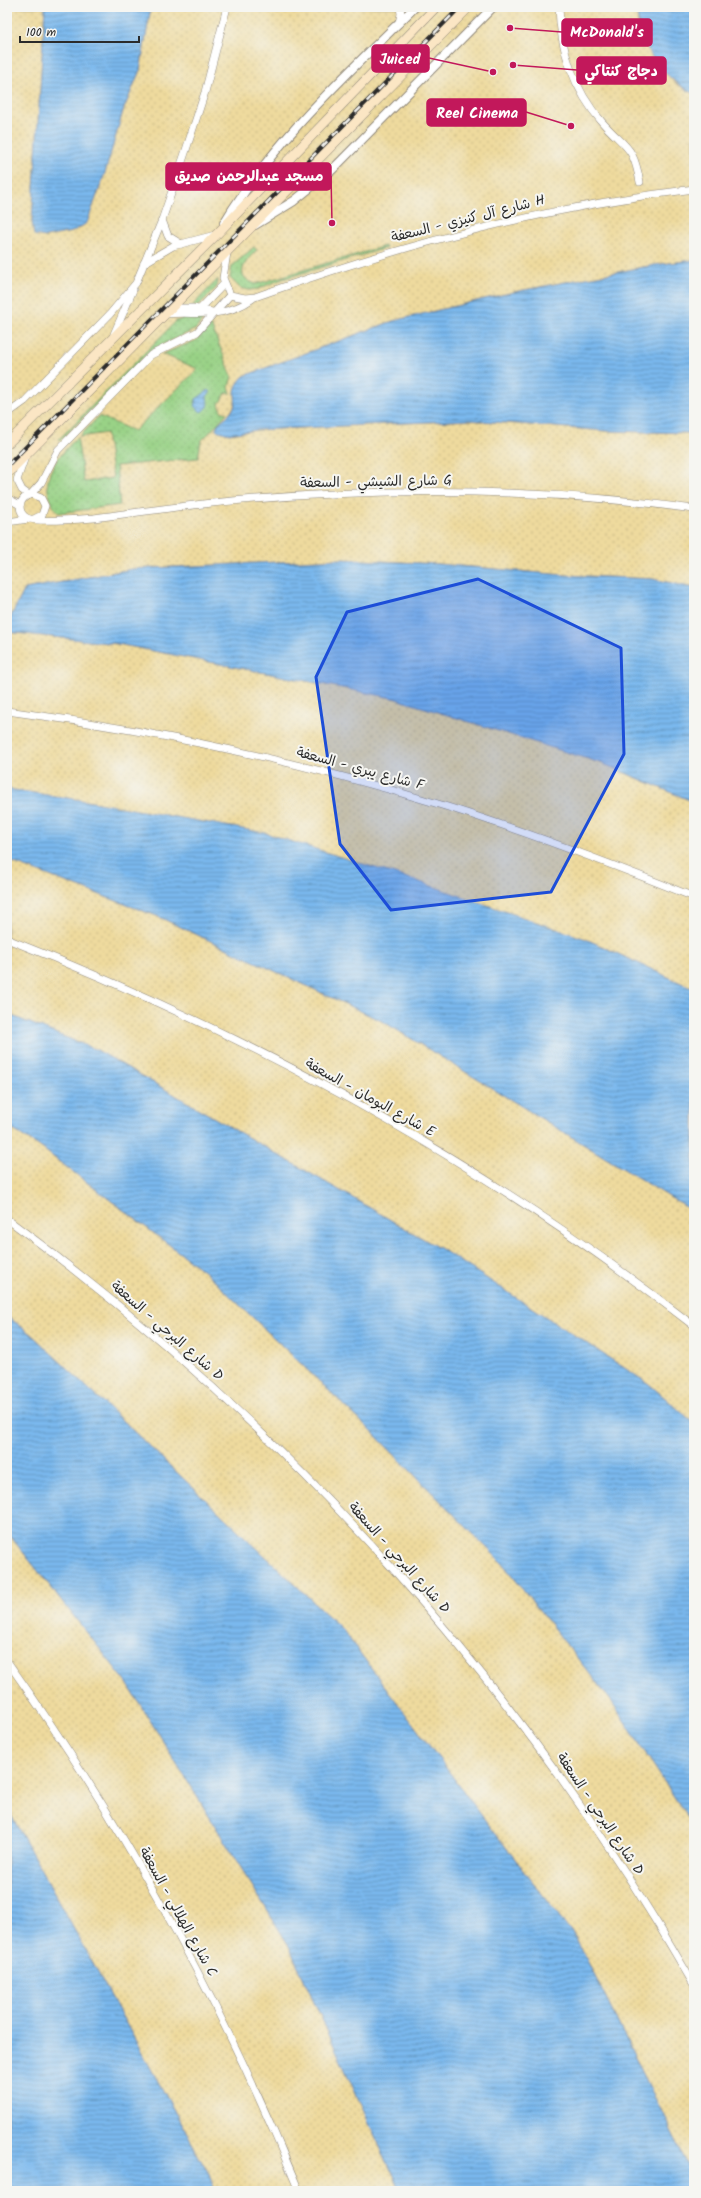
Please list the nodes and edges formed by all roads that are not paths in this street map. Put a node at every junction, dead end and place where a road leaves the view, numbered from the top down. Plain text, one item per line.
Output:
1 (227, 7) edge
2 (400, 7) edge
3 (415, 7) edge
4 (436, 7) edge
5 (469, 7) edge
6 (493, 7) edge
7 (559, 7) edge
8 (399, 23) junction
9 (640, 182) dead end
10 (694, 189) edge
11 (162, 220) junction
12 (251, 228) junction
13 (218, 232) junction
14 (181, 244) junction
15 (227, 252) junction
16 (144, 263) junction
17 (136, 283) junction
18 (224, 284) junction
19 (230, 295) junction
20 (255, 297) junction
21 (200, 309) junction
22 (169, 311) junction
23 (214, 313) junction
24 (113, 337) junction
25 (7, 414) edge
26 (8, 442) edge
27 (25, 456) junction
28 (7, 474) edge
29 (46, 474) junction
30 (30, 495) junction
31 (7, 498) edge
32 (43, 500) junction
33 (20, 507) junction
34 (694, 508) edge
35 (45, 509) junction
36 (32, 519) junction
37 (60, 520) junction
38 (7, 522) edge
39 (7, 711) edge
40 (694, 898) edge
41 (7, 939) edge
42 (7, 1219) edge
43 (694, 1326) edge
44 (7, 1661) edge
45 (694, 1985) edge
46 (299, 2191) edge

1 - 11 street
2 - 8 street
3 - 8 street
4 - 13 main road
5 - 12 main road
6 - 12 street
7 - 9 street
8 - 13 street
10 - 20 street, شارع آل كنيزي - السعفة H
11 - 14 street
11 - 16 street
12 - 15 main road
13 - 14 street
13 - 24 main road
14 - 16 street
15 - 18 street
15 - 22 main road
16 - 17 street
17 - 24 street
17 - 25 street
18 - 19 street
18 - 21 street
19 - 20 street, شارع آل كنيزي - السعفة H
19 - 23 street
20 - 23 street, شارع آل كنيزي - السعفة H
21 - 22 street
21 - 23 street
22 - 23 street, شارع آل كنيزي - السعفة H
22 - 27 main road
23 - 29 street
24 - 26 main road
27 - 28 main road
27 - 30 street
29 - 30 street
29 - 32 street
30 - 32 street
30 - 33 street
31 - 33 street
32 - 35 street
33 - 36 street
33 - 38 street
34 - 37 street, شارع الشيشي - السعفة G
35 - 36 street
35 - 37 street
36 - 37 street, شارع الشيشي - السعفة G
36 - 38 street, شارع الشيشي - السعفة G
39 - 40 street, شارع يبري - السعفة F
41 - 43 street, شارع البومان - السعفة E
42 - 45 street, شارع البرحي - السعفة D
44 - 46 street, شارع الهلالي - السعفة C

